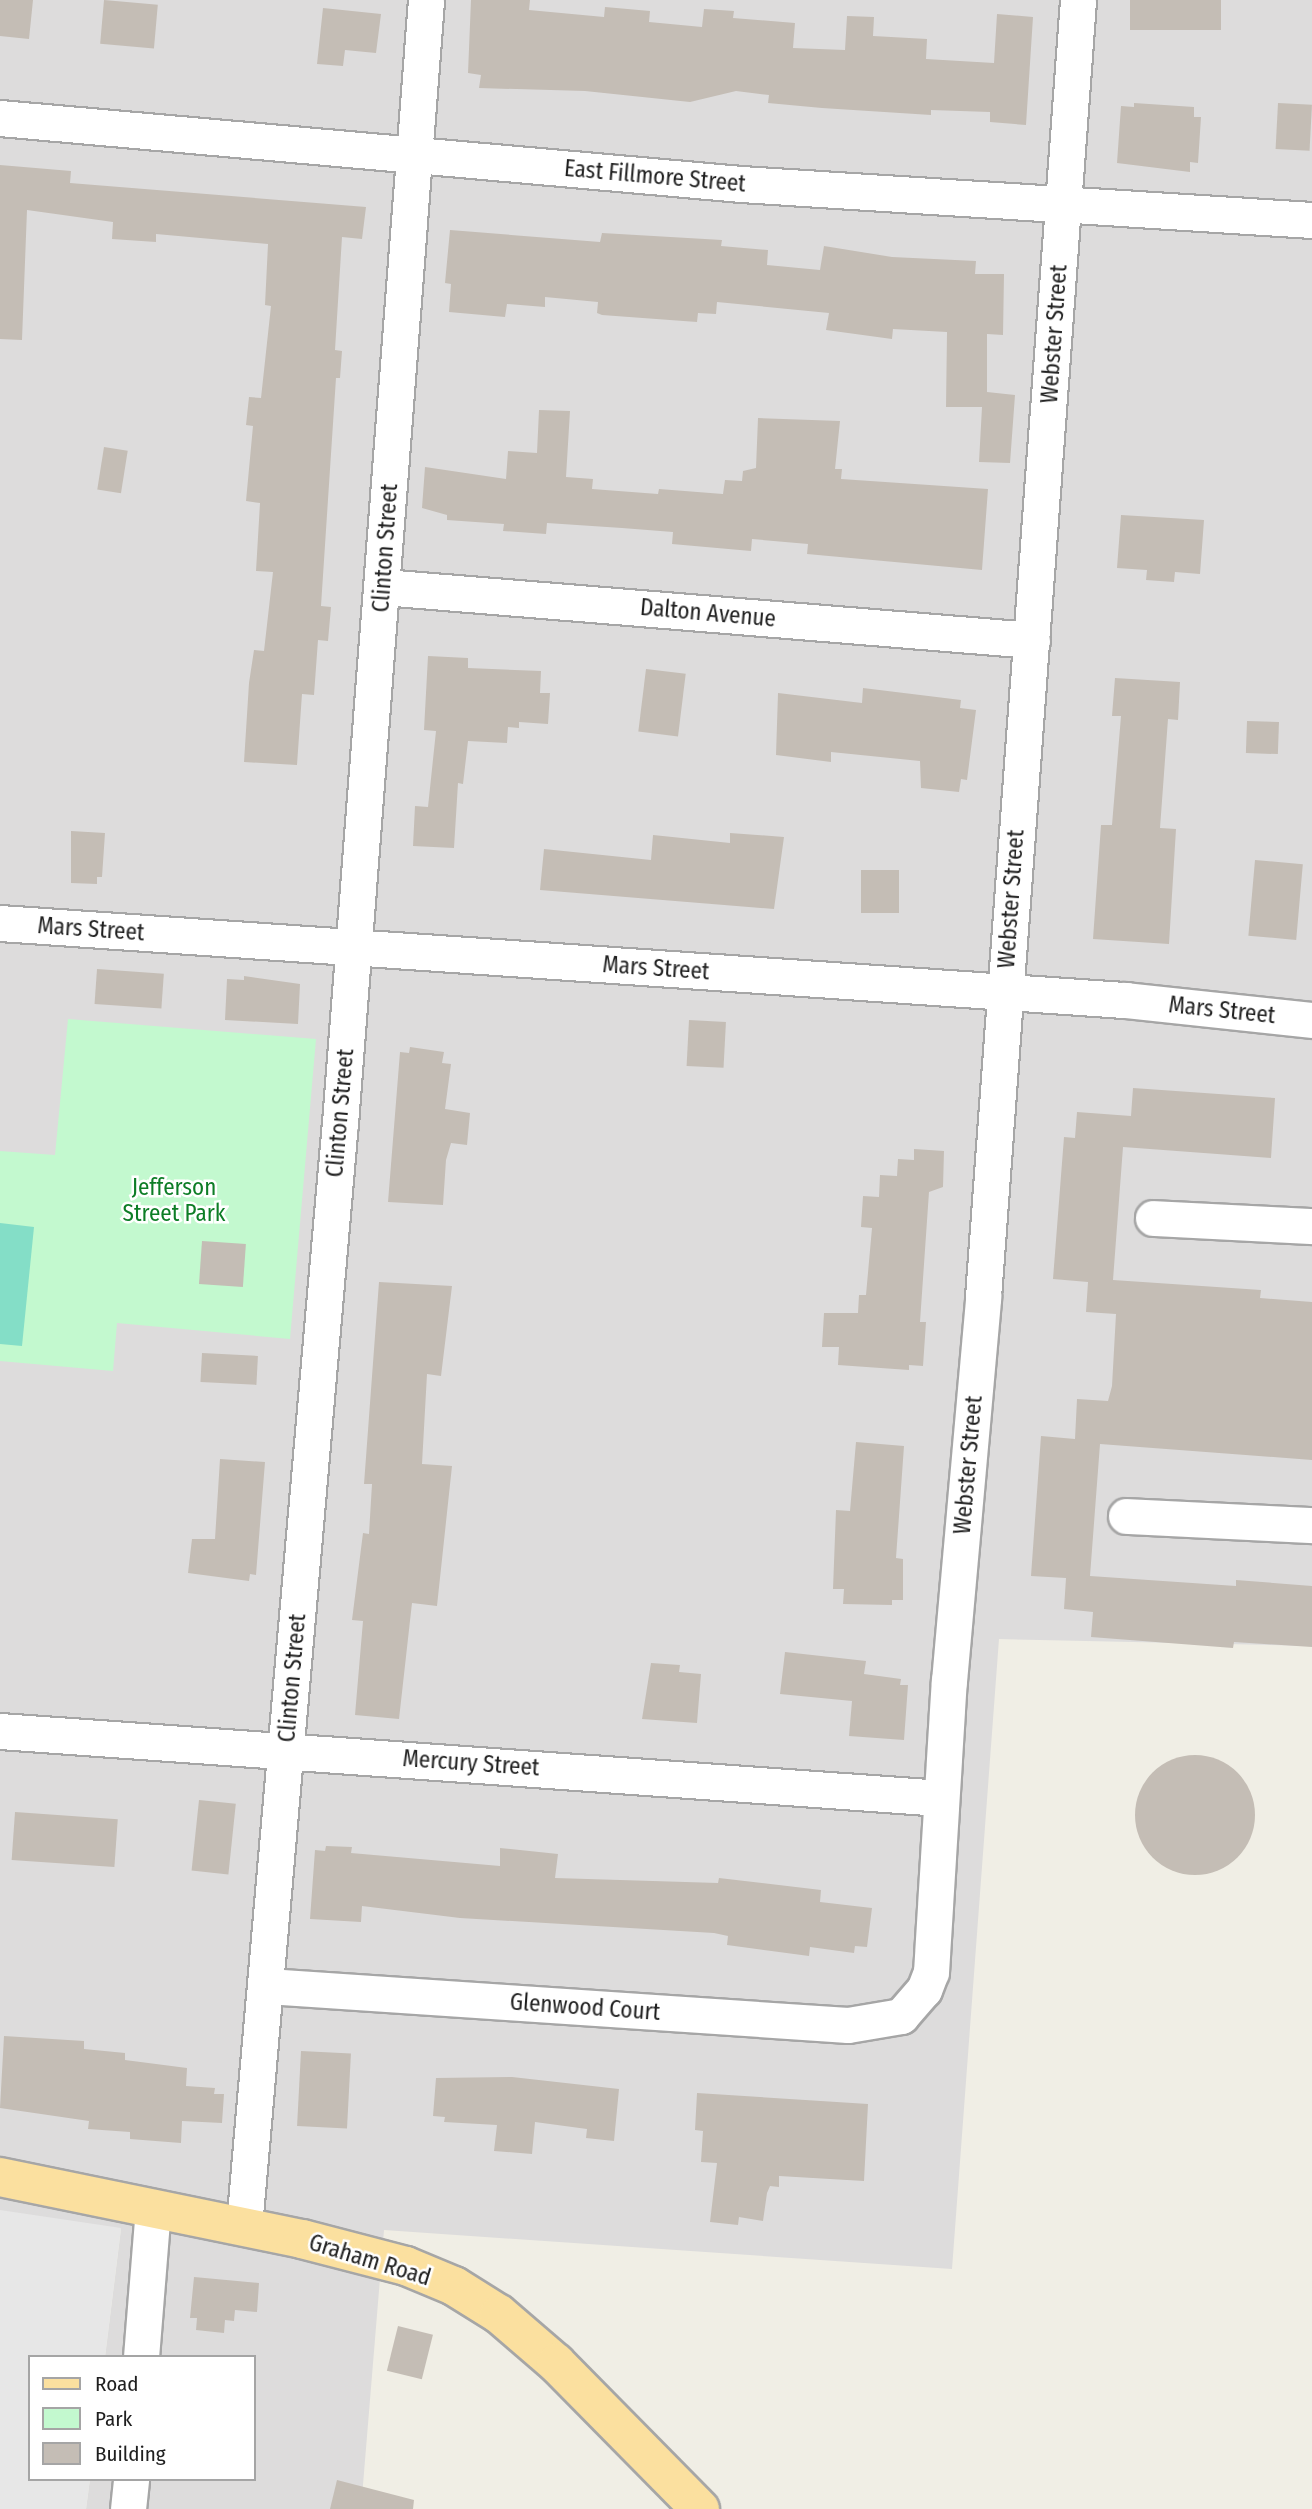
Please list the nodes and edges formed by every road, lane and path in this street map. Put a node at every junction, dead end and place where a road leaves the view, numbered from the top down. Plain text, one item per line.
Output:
1 (426, 0) edge
2 (1078, 0) edge
3 (0, 118) edge
4 (414, 153) junction
5 (1063, 202) junction
6 (1312, 219) edge
7 (383, 586) junction
8 (1032, 640) junction
9 (0, 923) edge
10 (353, 947) junction
11 (1004, 992) junction
12 (1312, 1020) edge
13 (1153, 1218) dead end
14 (1312, 1226) edge
15 (1126, 1516) dead end
16 (1312, 1525) edge
17 (0, 1731) edge
18 (286, 1750) junction
19 (941, 1798) junction
20 (267, 1986) junction
21 (901, 2016) joint
22 (0, 2177) edge
23 (153, 2207) junction
24 (244, 2226) junction
25 (141, 2355) edge
26 (131, 2481) edge
27 (128, 2509) edge
28 (699, 2509) edge

1 - 4 street, Clinton Street
2 - 5 street, Webster Street
3 - 4 street, East Fillmore Street
4 - 5 street, East Fillmore Street
4 - 7 street, Clinton Street
5 - 6 street, East Fillmore Street
5 - 8 street, Webster Street
7 - 8 street, Dalton Avenue
7 - 10 street, Clinton Street
8 - 11 street, Webster Street
9 - 10 street, Mars Street
10 - 11 street, Mars Street
10 - 18 street, Clinton Street
11 - 12 street, Mars Street
11 - 19 street, Webster Street
13 - 14 street
15 - 16 street
17 - 18 street, Mercury Street
18 - 19 street, Mercury Street
18 - 20 street, Clinton Street
19 - 21 street, Webster Street
20 - 21 street, Glenwood Court
20 - 24 street, Clinton Street
22 - 23 main road, Graham Road
23 - 24 main road, Graham Road
23 - 25 street
24 - 28 main road, Graham Road
26 - 27 street

